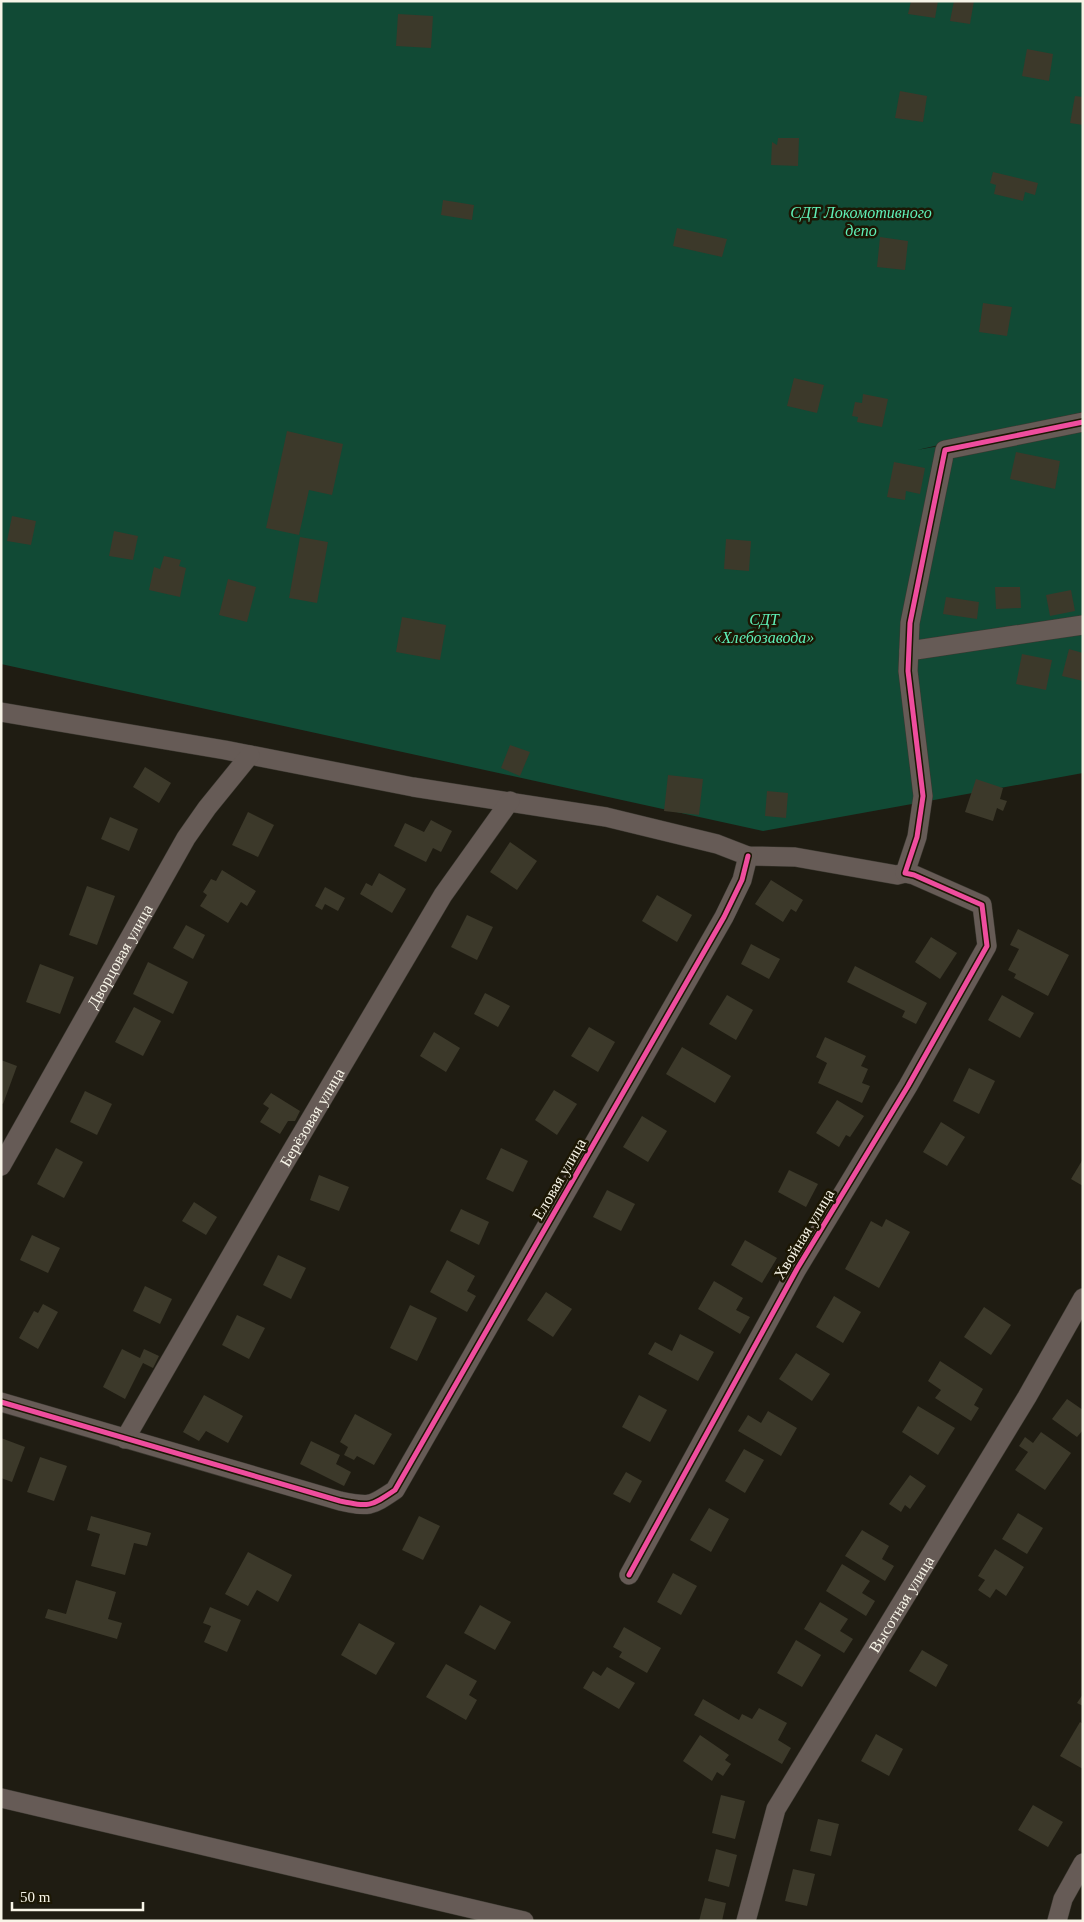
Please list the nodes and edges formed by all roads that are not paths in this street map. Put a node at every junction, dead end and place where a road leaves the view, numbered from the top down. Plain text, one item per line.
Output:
1 (1083, 422) edge
2 (1083, 625) edge
3 (909, 651) junction
4 (1, 712) edge
5 (250, 755) junction
6 (510, 802) junction
7 (748, 856) junction
8 (905, 873) junction
9 (1, 1166) edge
10 (1083, 1298) edge
11 (1, 1402) edge
12 (125, 1439) junction
13 (629, 1574) dead end
14 (1, 1798) edge
15 (1083, 1863) edge
16 (524, 1921) edge
17 (746, 1921) edge
18 (1057, 1921) edge

1 - 3 street
2 - 3 street
3 - 8 street
4 - 5 street
5 - 6 street
5 - 9 street, Дворцовая улица
6 - 7 street
6 - 12 street, Берёзовая улица
7 - 8 street
7 - 12 street, Еловая улица
8 - 13 street, Хвойная улица
10 - 17 street, Высотная улица
11 - 12 street
14 - 16 street
15 - 18 street

